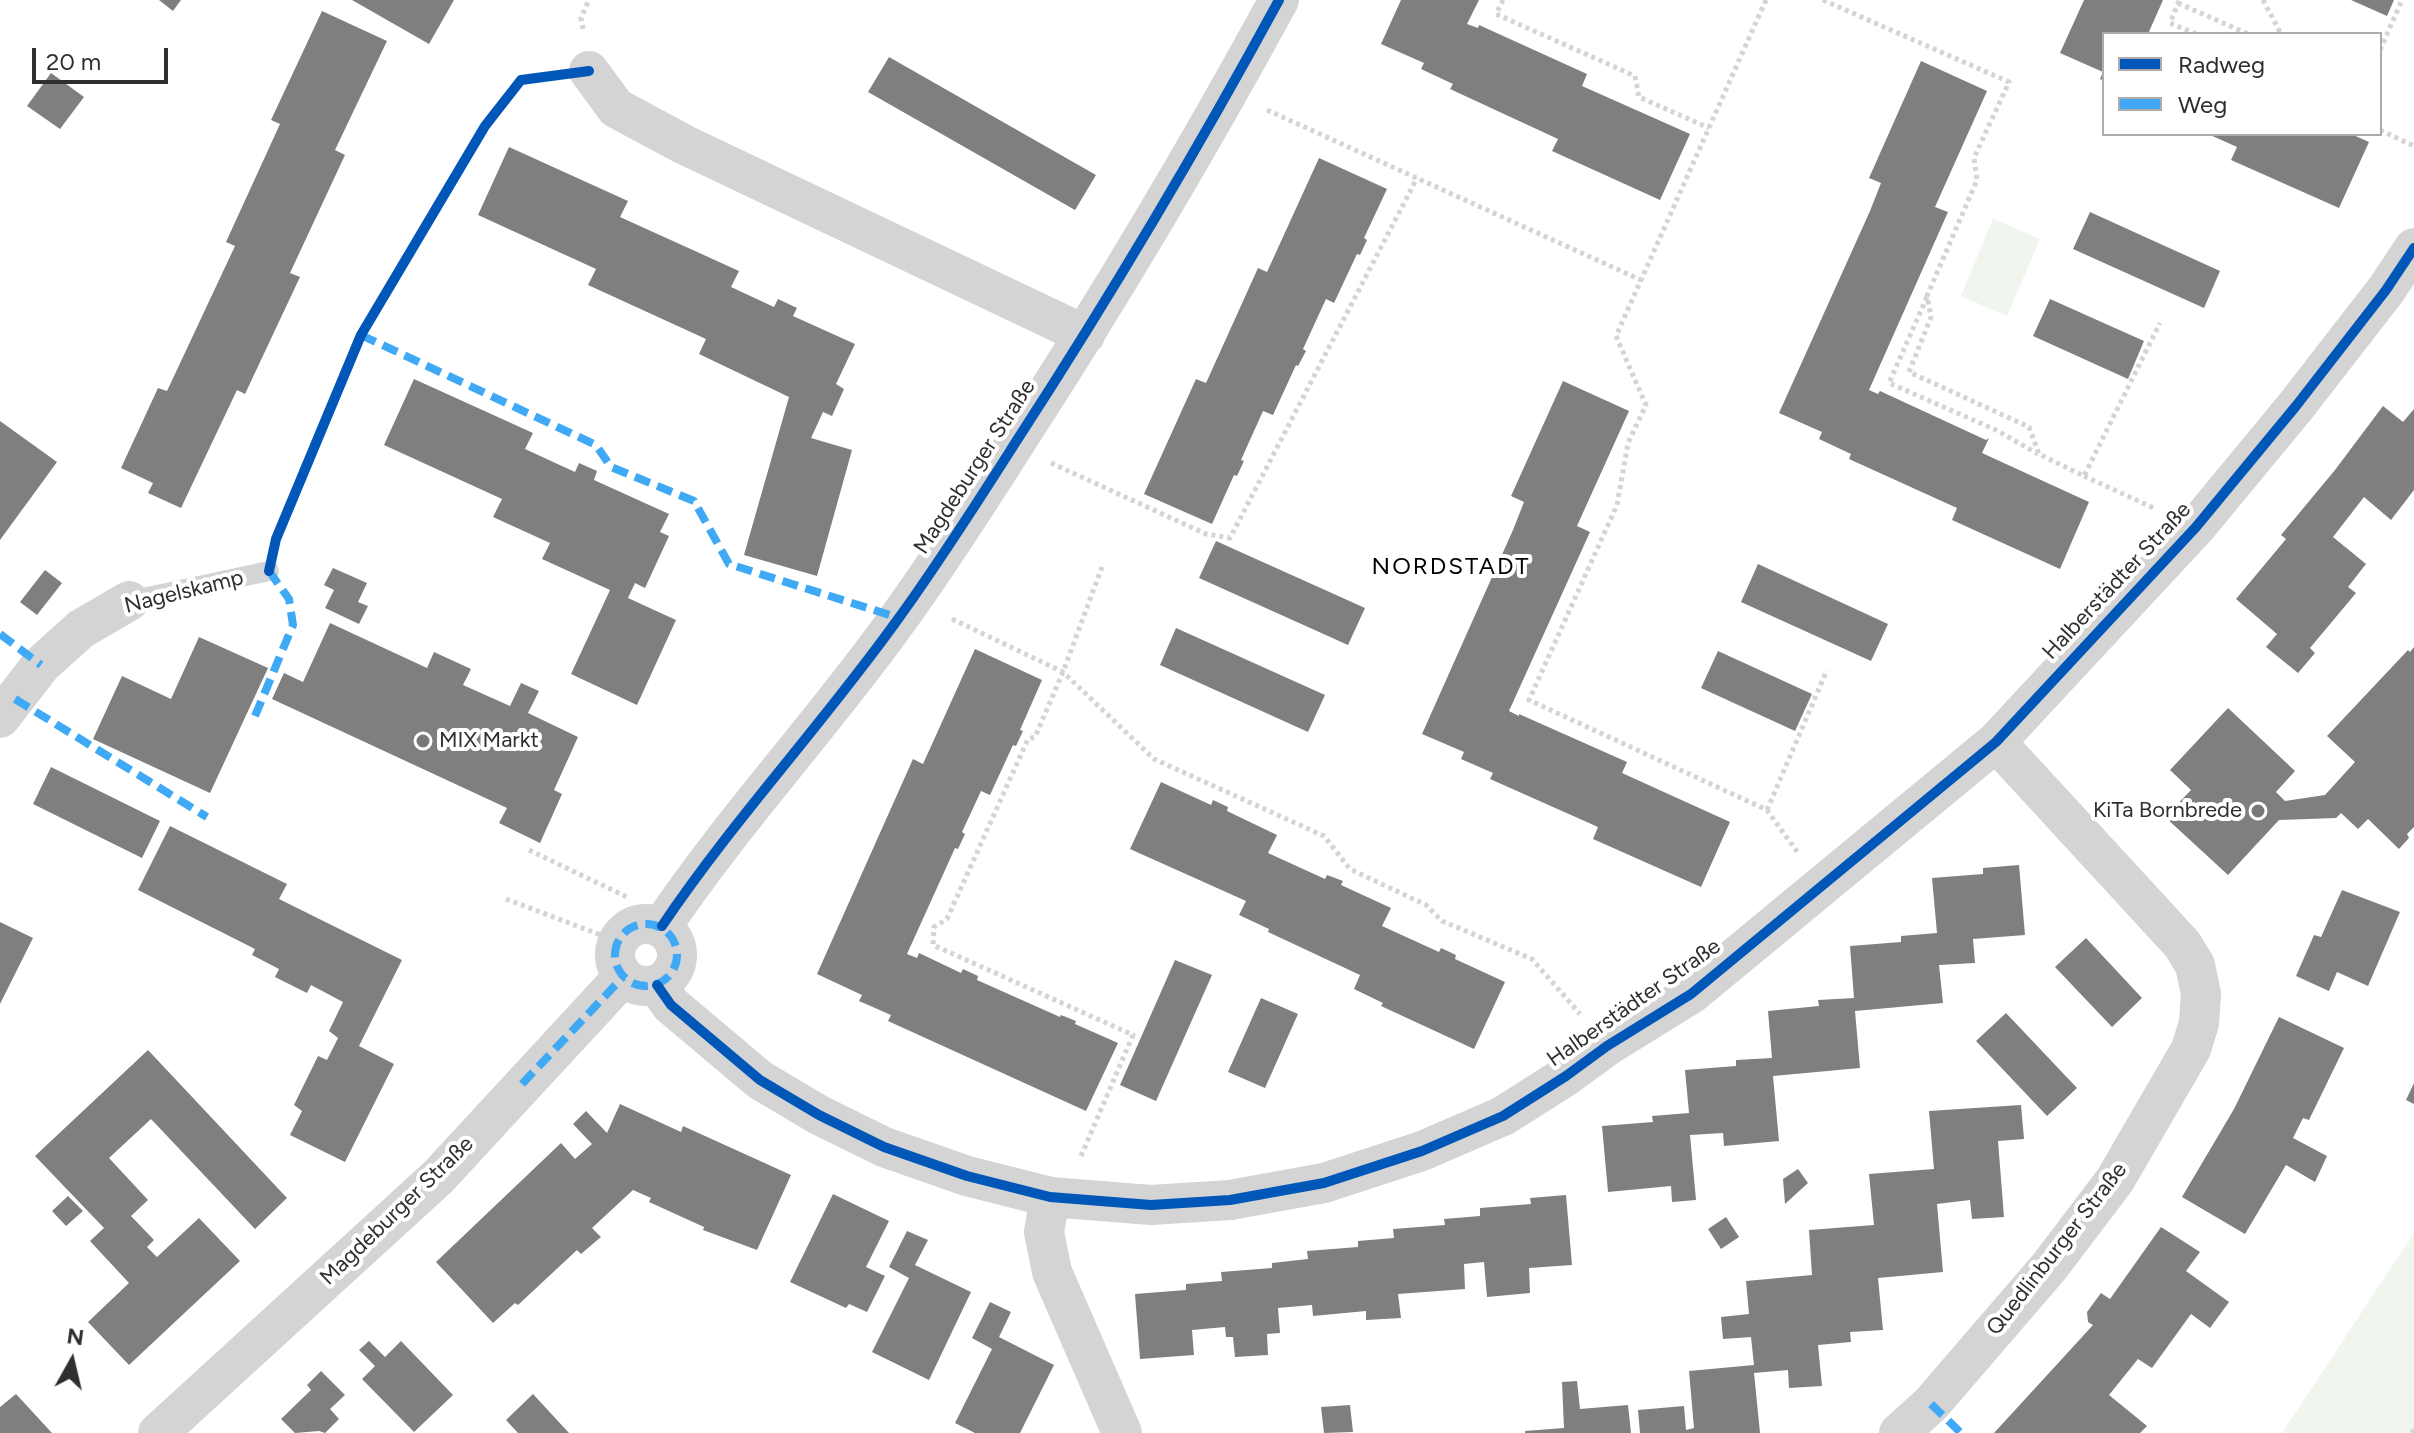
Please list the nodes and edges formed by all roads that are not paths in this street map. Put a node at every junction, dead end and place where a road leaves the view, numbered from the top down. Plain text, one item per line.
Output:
1 (1279, 0) edge
2 (589, 71) dead end
3 (2414, 248) edge
4 (1085, 335) junction
5 (269, 571) dead end
6 (129, 601) joint
7 (0, 718) edge
8 (1996, 742) junction
9 (665, 922) junction
10 (633, 967) junction
11 (1050, 1197) junction
12 (158, 1433) edge
13 (1122, 1433) edge
14 (1899, 1433) edge

1 - 4 street, Magdeburger Straße
2 - 4 street
3 - 8 street, Halberstädter Straße
4 - 9 street, Magdeburger Straße
5 - 6 lane, Nagelskamp
6 - 7 street, Nagelskamp
8 - 11 street, Halberstädter Straße
8 - 14 street, Quedlinburger Straße
9 - 10 street, Magdeburger Straße
9 - 10 street, Magdeburger Straße
10 - 11 street, Halberstädter Straße
10 - 12 street, Magdeburger Straße
11 - 13 street

